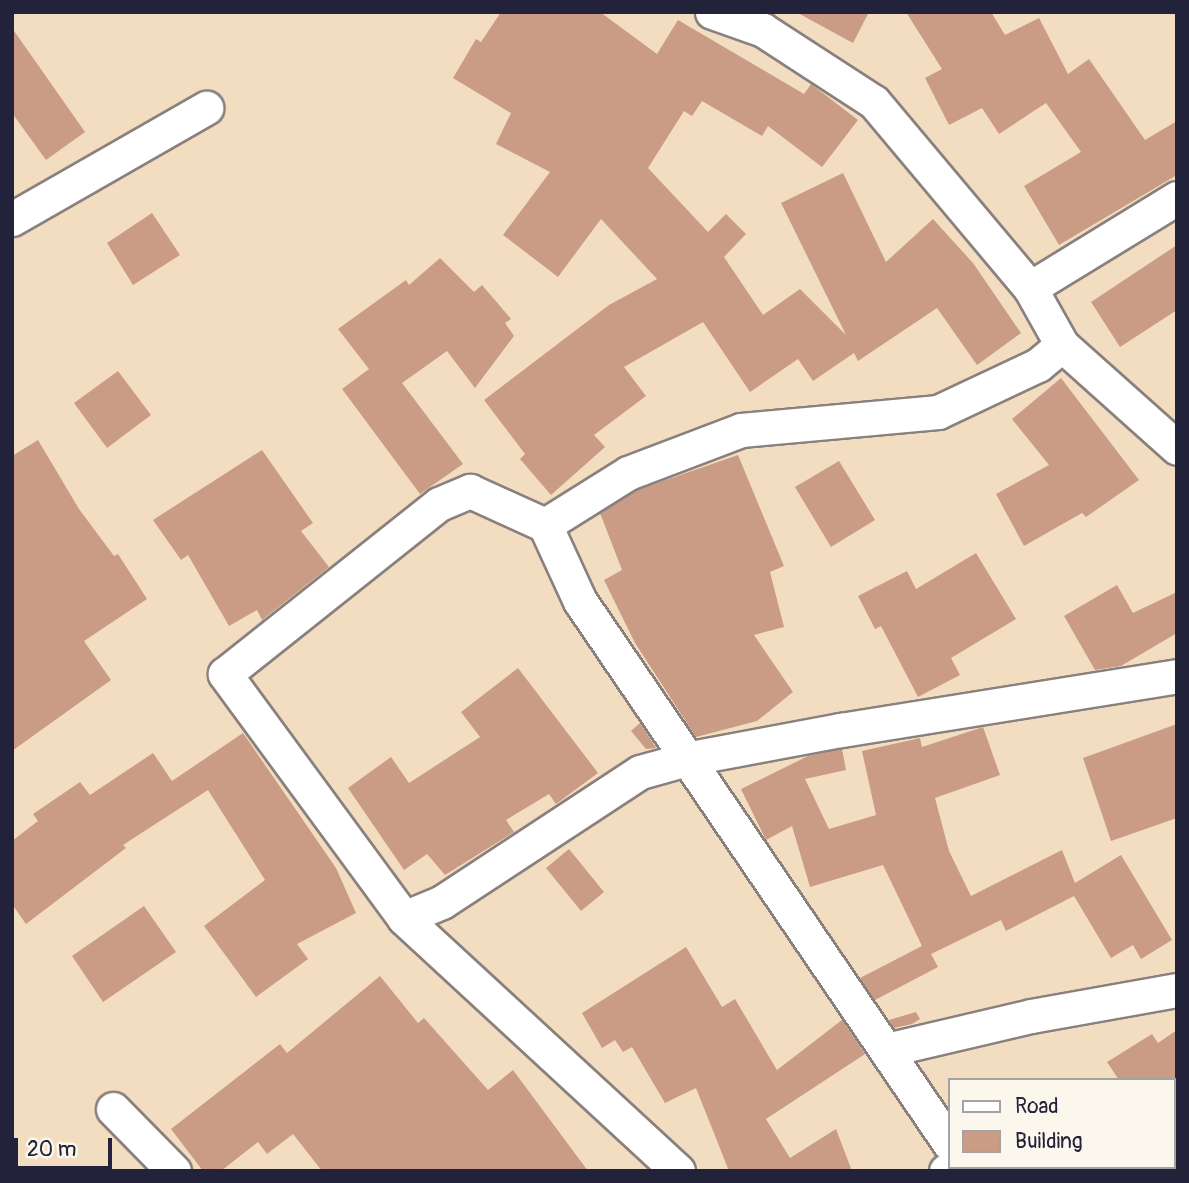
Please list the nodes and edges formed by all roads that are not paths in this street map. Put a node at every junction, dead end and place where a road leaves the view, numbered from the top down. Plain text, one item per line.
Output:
1 (712, 12) edge
2 (767, 21) edge
3 (206, 108) dead end
4 (1177, 198) edge
5 (12, 219) edge
6 (1030, 288) junction
7 (1062, 345) junction
8 (1177, 449) edge
9 (545, 525) junction
10 (1177, 676) edge
11 (691, 758) junction
12 (404, 918) junction
13 (1177, 990) edge
14 (886, 1050) junction
15 (113, 1109) dead end
16 (948, 1142) edge
17 (174, 1171) edge
18 (678, 1171) edge

1 - 2 street
2 - 6 street
3 - 5 street
4 - 6 street
6 - 7 street
7 - 8 street
7 - 9 street
9 - 11 street
9 - 12 street
10 - 11 street
11 - 12 street
11 - 14 street
12 - 18 street
13 - 14 street
14 - 16 street
15 - 17 street

